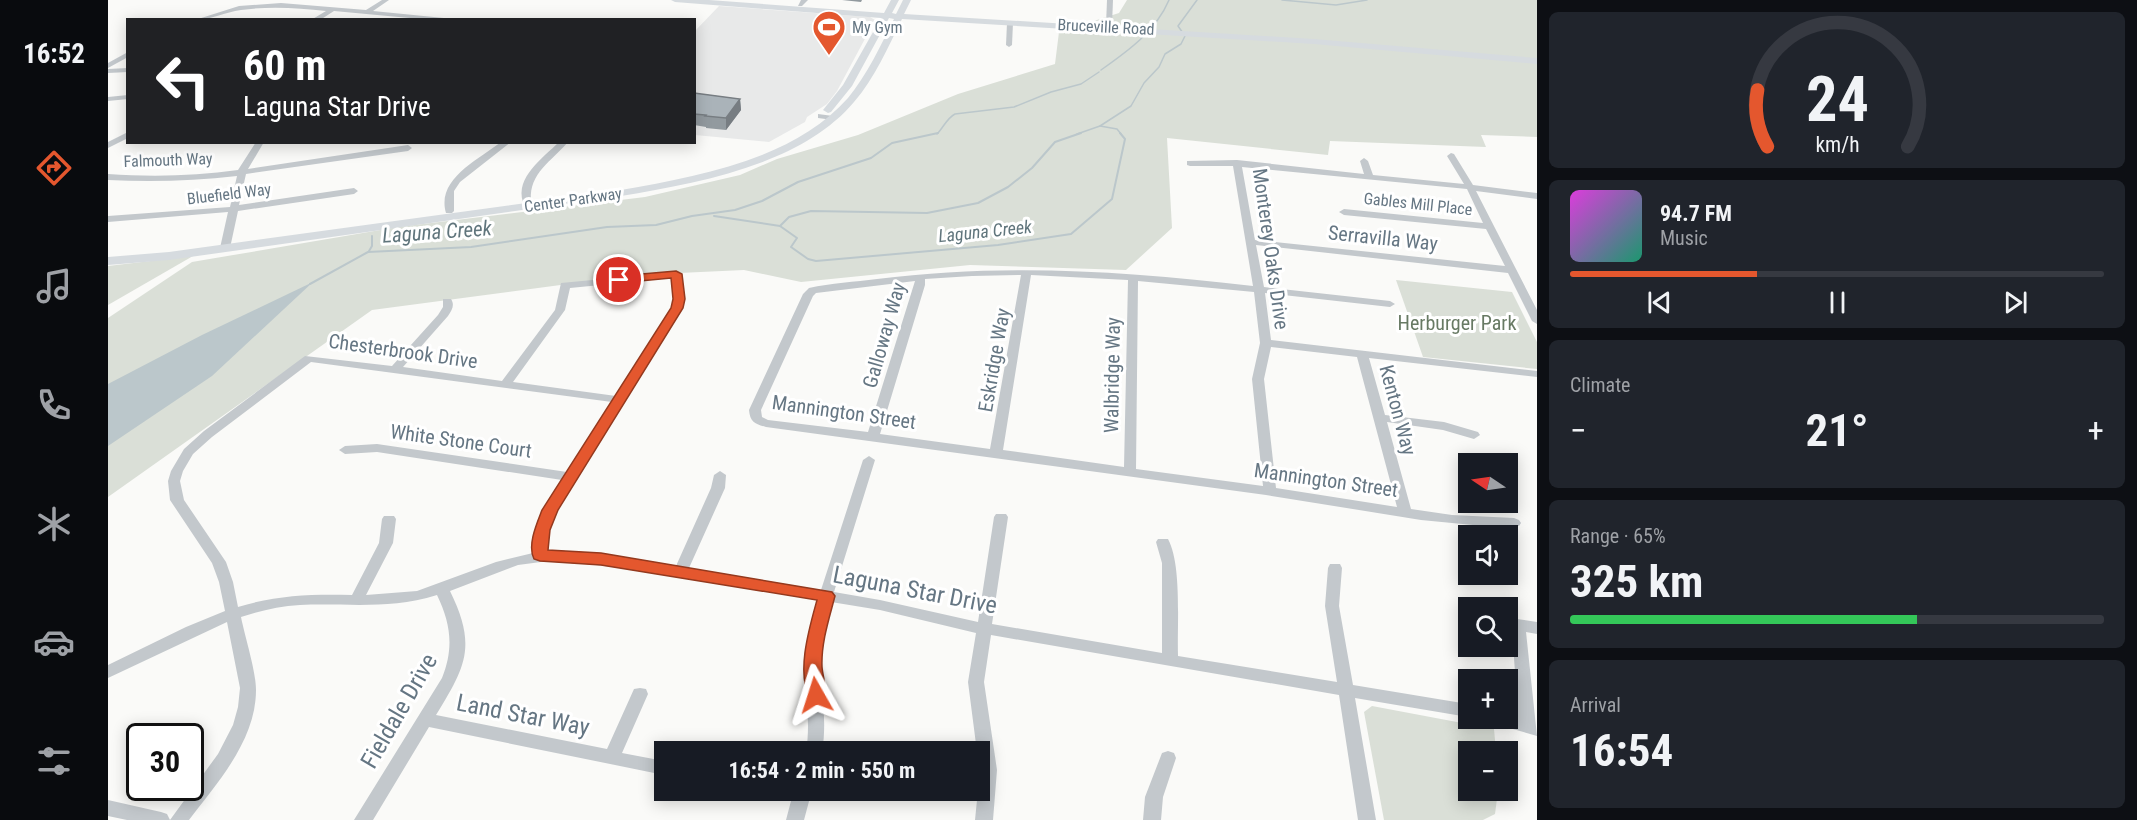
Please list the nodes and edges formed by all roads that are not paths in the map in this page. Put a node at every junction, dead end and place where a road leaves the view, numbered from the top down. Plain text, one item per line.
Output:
1 (386, 0) edge
2 (675, 0) edge
3 (895, 0) edge
4 (907, 0) edge
5 (1110, 0) edge
6 (724, 2) edge
7 (231, 3) dead end
8 (799, 3) edge
9 (237, 9) junction
10 (333, 9) junction
11 (367, 12) junction
12 (887, 13) junction
13 (403, 15) junction
14 (900, 15) junction
15 (205, 18) edge
16 (317, 18) edge
17 (398, 18) edge
18 (444, 18) edge
19 (1010, 23) junction
20 (1109, 24) junction
21 (1126, 27) junction
22 (1010, 45) dead end
23 (126, 55) edge
24 (1537, 59) edge
25 (859, 64) junction
26 (108, 66) edge
27 (126, 70) edge
28 (108, 71) edge
29 (863, 81) junction
30 (126, 97) edge
31 (108, 99) edge
32 (829, 115) junction
33 (126, 136) edge
34 (259, 144) edge
35 (504, 144) edge
36 (562, 144) edge
37 (108, 146) edge
38 (408, 148) dead end
39 (1452, 156) dead end
40 (1364, 161) dead end
41 (1190, 163) dead end
42 (1236, 163) junction
43 (242, 171) junction
44 (108, 177) edge
45 (1370, 177) junction
46 (1470, 187) junction
47 (354, 191) dead end
48 (1537, 196) edge
49 (526, 200) junction
50 (233, 209) junction
51 (449, 211) junction
52 (1344, 212) dead end
53 (108, 219) edge
54 (1488, 226) junction
55 (1251, 243) junction
56 (225, 244) junction
57 (108, 254) edge
58 (108, 261) edge
59 (1511, 270) junction
60 (1027, 272) junction
61 (920, 278) junction
62 (1133, 279) junction
63 (1259, 290) junction
64 (447, 301) dead end
65 (1390, 304) dead end
66 (1537, 321) edge
67 (1266, 343) junction
68 (1362, 354) junction
69 (394, 370) junction
70 (1537, 374) edge
71 (505, 385) junction
72 (620, 400) junction
73 (1382, 418) junction
74 (1474, 435) dead end
75 (873, 436) junction
76 (345, 450) dead end
77 (996, 453) junction
78 (868, 460) dead end
79 (1130, 472) junction
80 (720, 475) dead end
81 (570, 477) junction
82 (1270, 492) junction
83 (1405, 512) junction
84 (1001, 517) dead end
85 (389, 519) dead end
86 (1514, 523) dead end
87 (1163, 542) dead end
88 (540, 555) junction
89 (1335, 568) dead end
90 (681, 571) junction
91 (441, 588) junction
92 (826, 596) junction
93 (356, 601) junction
94 (233, 614) junction
95 (1537, 628) edge
96 (984, 629) junction
97 (1170, 660) junction
98 (108, 672) edge
99 (1346, 689) junction
100 (640, 694) dead end
101 (1458, 709) edge
102 (425, 720) junction
103 (1532, 728) edge
104 (815, 741) edge
105 (612, 757) junction
106 (1168, 758) dead end
107 (654, 766) edge
108 (801, 801) edge
109 (108, 808) edge
110 (161, 820) edge
111 (178, 820) edge
112 (363, 820) edge
113 (795, 820) edge
114 (984, 820) edge
115 (1152, 820) edge
116 (1367, 820) edge

1 - 11 street
2 - 6 main road, Bruceville Road
3 - 12 main road, Center Parkway
4 - 14 main road, Center Parkway
5 - 20 street
6 - 8 main road, Bruceville Road
6 - 12 main road, Bruceville Road
7 - 9 street
8 - 12 main road, Bruceville Road
9 - 10 street
9 - 15 street
10 - 11 street
10 - 16 street
11 - 13 street
12 - 14 main road, Bruceville Road
12 - 25 main road, Center Parkway
13 - 17 street
13 - 18 street
14 - 19 main road, Bruceville Road
14 - 20 main road, Bruceville Road
14 - 29 main road, Center Parkway
19 - 21 main road, Bruceville Road
19 - 22 street
20 - 21 main road, Bruceville Road
21 - 24 main road, Bruceville Road
23 - 26 street
25 - 29 main road
25 - 32 main road, Center Parkway
27 - 28 street
29 - 32 main road, Center Parkway
30 - 31 street
32 - 49 main road, Center Parkway
32 - 56 main road, Center Parkway
33 - 37 street
34 - 43 street
35 - 51 street
36 - 49 street
38 - 43 street, Falmouth Way
39 - 46 street
40 - 45 street
41 - 42 street
42 - 45 street, Monterey Oaks Drive
42 - 55 street, Monterey Oaks Drive
43 - 44 street, Falmouth Way
43 - 50 street
45 - 46 street, Monterey Oaks Drive
46 - 48 street, Monterey Oaks Drive
46 - 54 street
47 - 50 street, Bluefield Way
49 - 51 main road, Center Parkway
50 - 53 street, Bluefield Way
50 - 56 street
51 - 56 main road, Center Parkway
52 - 54 street, Gables Mill Place
54 - 59 street
55 - 59 street, Serravilla Way
55 - 63 street, Monterey Oaks Drive
56 - 57 main road, Center Parkway
56 - 58 main road, Center Parkway
59 - 66 street
60 - 61 street, Mannington Street
60 - 62 street, Mannington Street
60 - 77 street, Eskridge Way
61 - 75 street, Galloway Way
61 - 75 street, Mannington Street
62 - 63 street, Mannington Street
62 - 79 street, Walbridge Way
63 - 65 street, Mannington Street
63 - 67 street, Monterey Oaks Drive
64 - 69 street
67 - 68 street
67 - 82 street, Monterey Oaks Drive
68 - 70 street
68 - 73 street, Kenton Way
69 - 71 street, Chesterbrook Drive
69 - 94 street, Chesterbrook Drive
71 - 72 street, Chesterbrook Drive
71 - 72 street
72 - 81 street
73 - 74 street
73 - 83 street, Kenton Way
75 - 77 street, Mannington Street
76 - 81 street, White Stone Court
77 - 79 street, Mannington Street
78 - 92 street
79 - 82 street, Mannington Street
80 - 90 street
81 - 88 street
82 - 83 street, Mannington Street
83 - 86 street, Mannington Street
84 - 96 street
85 - 93 street
87 - 97 street
88 - 90 street, Laguna Star Drive
88 - 91 street, Laguna Star Drive
89 - 99 street
90 - 92 street, Laguna Star Drive
91 - 93 street, Laguna Star Drive
91 - 102 street, Fieldale Drive
92 - 96 street, Laguna Star Drive
92 - 104 street
93 - 94 street, Laguna Star Drive
94 - 98 street, Laguna Star Drive
94 - 111 street, Chesterbrook Drive
95 - 103 street
96 - 97 street, Laguna Star Drive
96 - 114 street
97 - 99 street, Laguna Star Drive
99 - 101 street, Laguna Star Drive
99 - 116 street
100 - 105 street, Land Star Way
102 - 105 street, Land Star Way
102 - 112 street, Fieldale Drive
105 - 107 street, Land Star Way
106 - 115 street
108 - 113 street
109 - 110 street

